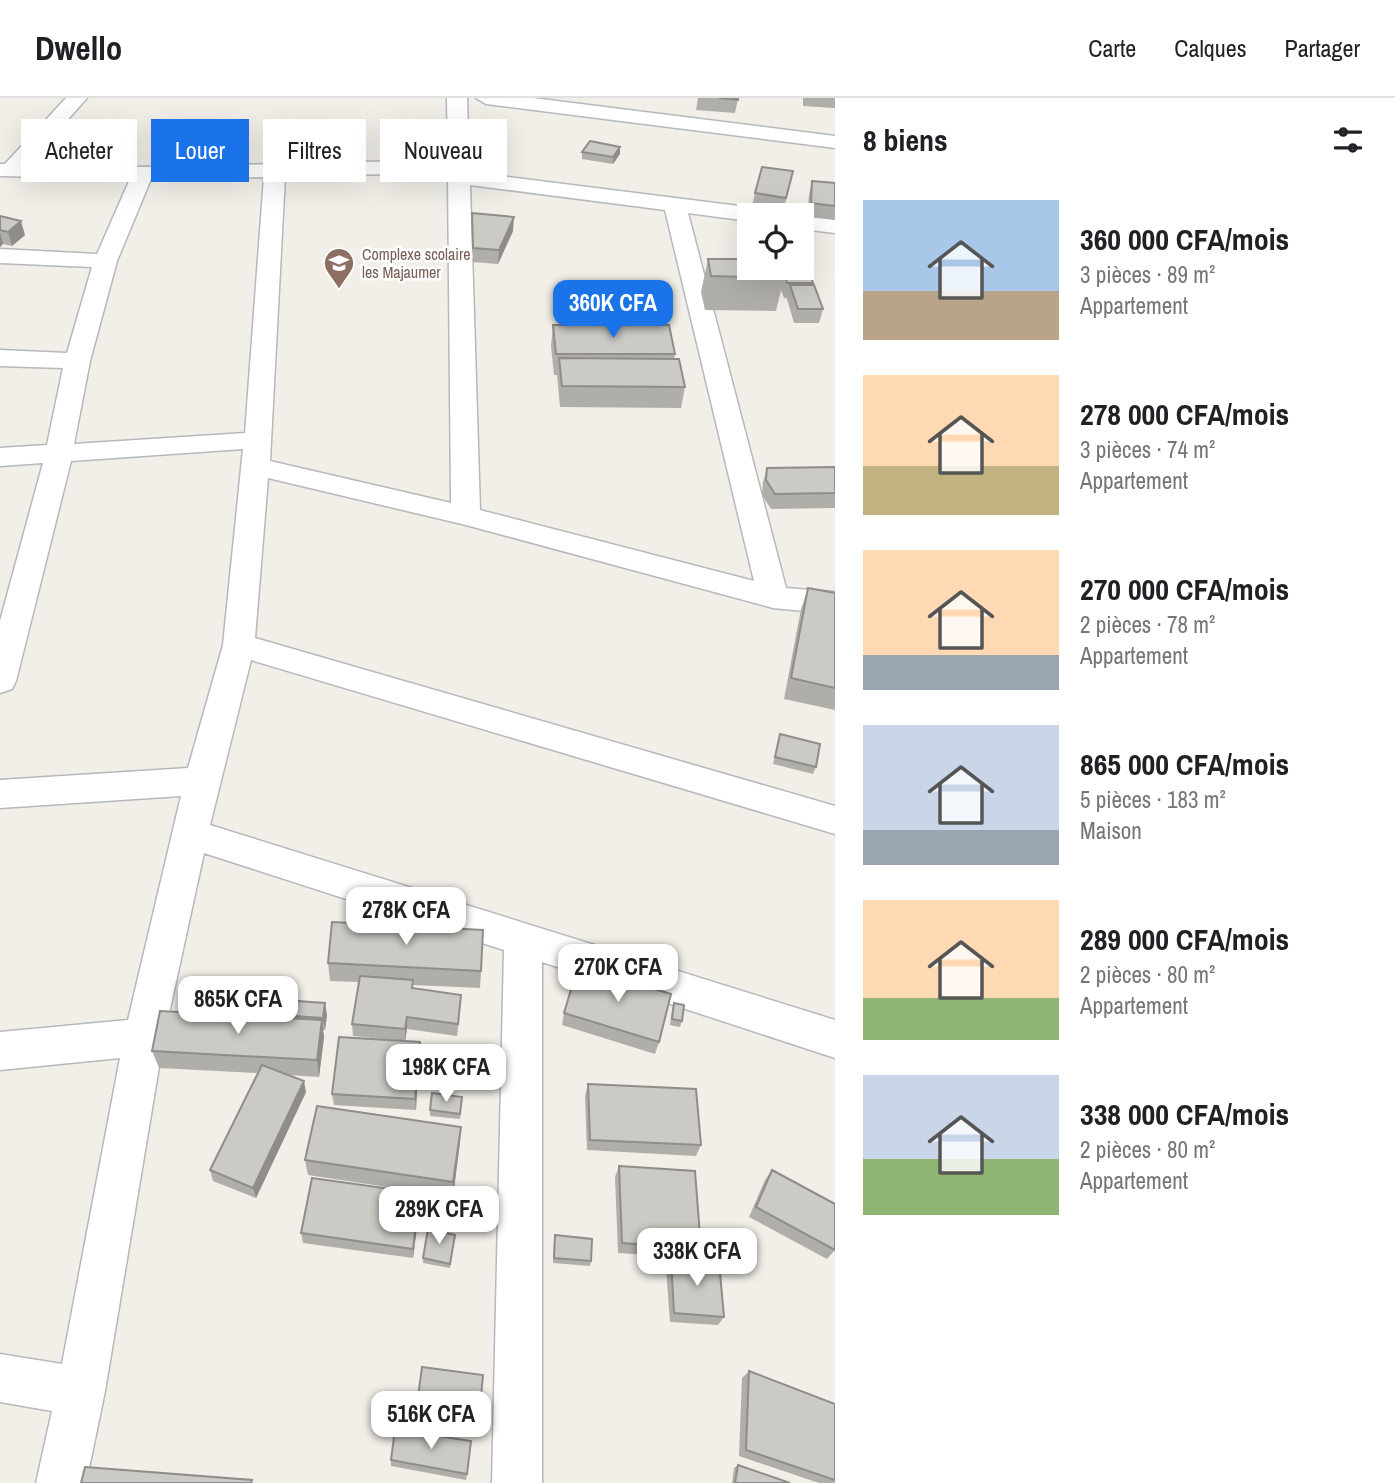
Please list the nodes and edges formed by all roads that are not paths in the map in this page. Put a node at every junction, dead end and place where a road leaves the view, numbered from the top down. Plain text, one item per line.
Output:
1 (77, 98) edge
2 (457, 98) edge
3 (486, 98) edge
4 (457, 119) edge
5 (835, 142) edge
6 (5, 170) edge
7 (263, 171) edge
8 (143, 173) junction
9 (507, 180) edge
10 (274, 182) edge
11 (457, 182) edge
12 (675, 205) junction
13 (737, 213) edge
14 (814, 223) edge
15 (835, 226) edge
16 (0, 256) edge
17 (105, 261) junction
18 (0, 358) edge
19 (78, 361) junction
20 (59, 453) junction
21 (256, 453) junction
22 (0, 457) edge
23 (466, 516) junction
24 (773, 597) junction
25 (835, 603) edge
26 (239, 645) junction
27 (0, 681) edge
28 (202, 781) junction
29 (0, 794) edge
30 (835, 820) edge
31 (191, 834) junction
32 (523, 938) junction
33 (144, 1037) junction
34 (835, 1039) edge
35 (0, 1051) edge
36 (0, 1378) edge
37 (81, 1391) junction
38 (61, 1483) edge
39 (517, 1483) edge

1 - 6 street
2 - 4 street
3 - 5 street
6 - 8 street
7 - 8 street
8 - 17 street
9 - 12 street
10 - 21 street
11 - 23 street
12 - 13 street
12 - 24 street
14 - 15 street
16 - 17 street
17 - 19 street
18 - 19 street
19 - 20 street
20 - 21 street
20 - 22 street
20 - 27 street
21 - 23 street
21 - 26 street
23 - 24 street
24 - 25 street
26 - 28 street
26 - 30 street
28 - 29 street
28 - 31 street
31 - 32 street
31 - 33 street
32 - 34 street
32 - 39 street
33 - 35 street
33 - 37 street
36 - 37 street
37 - 38 street

